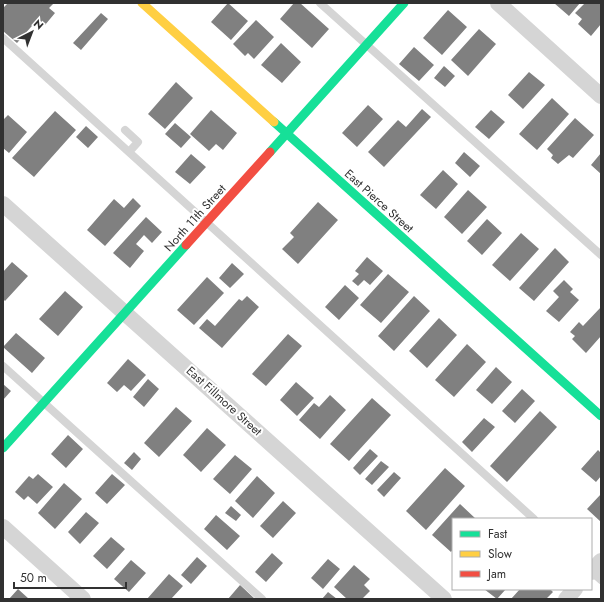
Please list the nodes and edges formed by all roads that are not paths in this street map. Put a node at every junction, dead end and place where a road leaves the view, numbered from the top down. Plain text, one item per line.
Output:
1 (142, 3) edge
2 (320, 3) edge
3 (404, 3) edge
4 (498, 3) edge
5 (3, 38) edge
6 (366, 45) junction
7 (601, 96) edge
8 (125, 130) dead end
9 (286, 133) junction
10 (129, 152) junction
11 (3, 204) edge
12 (206, 223) junction
13 (601, 255) edge
14 (126, 313) junction
15 (3, 366) edge
16 (44, 403) junction
17 (601, 416) edge
18 (3, 448) edge
19 (533, 518) edge
20 (3, 527) edge
21 (574, 590) edge
22 (83, 599) edge
23 (262, 599) edge
24 (444, 599) edge
25 (566, 599) edge

1 - 9 street, East Pierce Street
2 - 6 lane
3 - 6 street, North 11th Street
4 - 7 street
5 - 10 lane
6 - 9 street, North 11th Street
6 - 13 lane
8 - 10 lane
9 - 12 street, North 11th Street
9 - 17 street, East Pierce Street
10 - 12 lane
11 - 14 street, East Fillmore Street
12 - 14 street, North 11th Street
12 - 19 lane
14 - 16 street, North 11th Street
14 - 24 street, East Fillmore Street
15 - 16 lane
16 - 18 street, North 11th Street
16 - 23 lane
20 - 22 street
21 - 25 street

